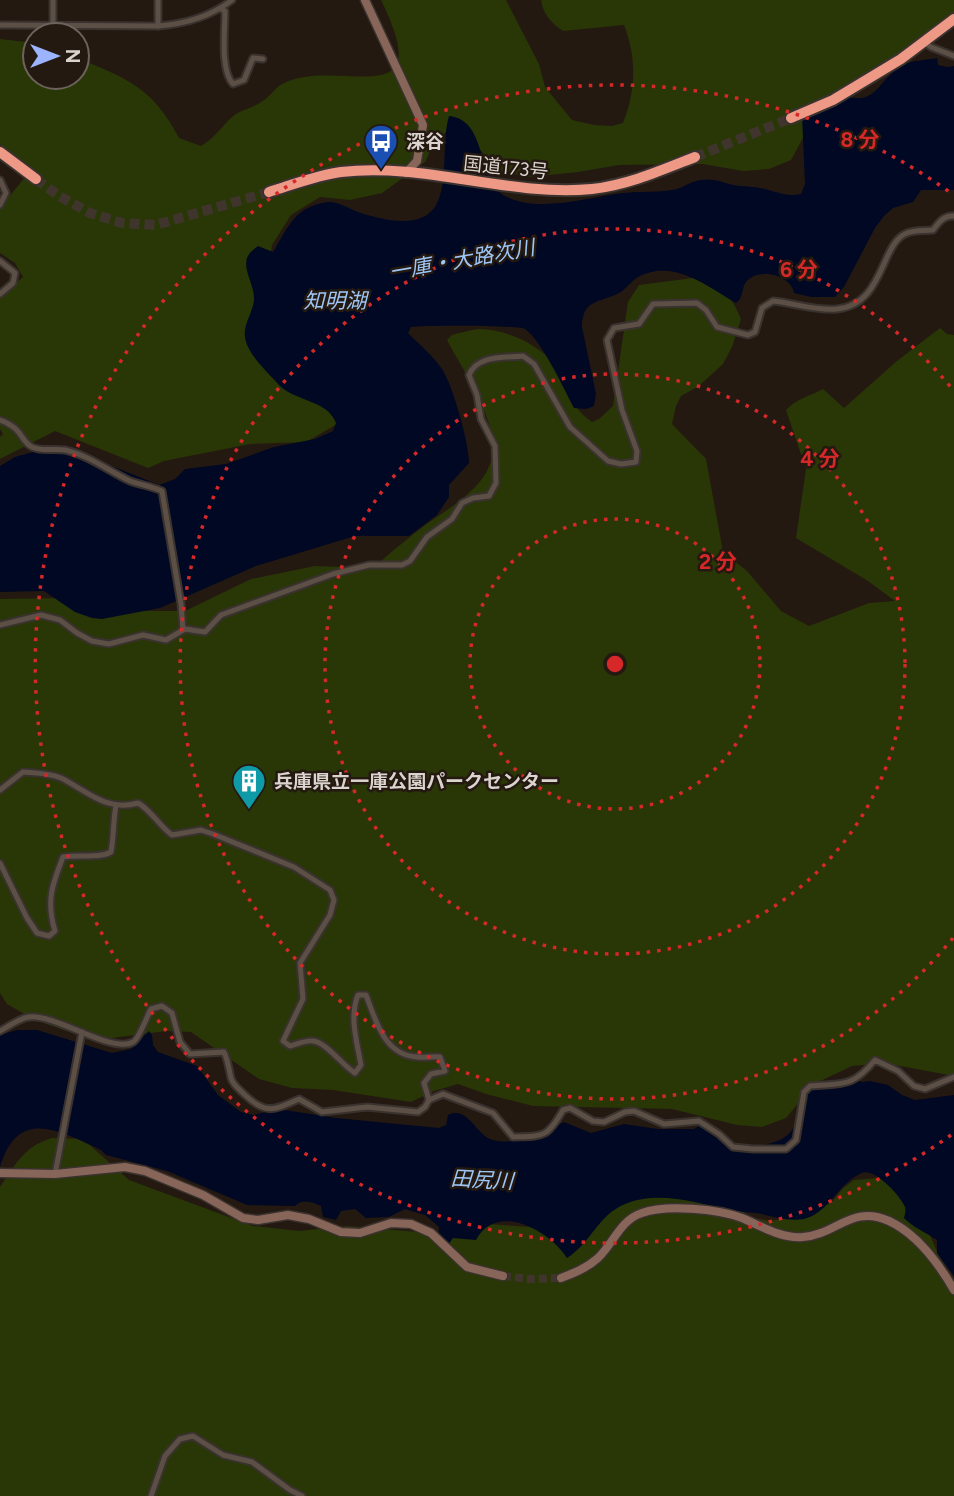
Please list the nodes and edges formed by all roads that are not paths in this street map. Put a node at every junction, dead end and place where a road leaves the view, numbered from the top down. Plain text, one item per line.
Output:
1 (53, 0) edge
2 (158, 0) edge
3 (232, 0) edge
4 (365, 0) edge
5 (221, 9) junction
6 (954, 19) edge
7 (53, 21) edge
8 (0, 25) edge
9 (21, 25) edge
10 (91, 25) edge
11 (158, 26) junction
12 (927, 44) junction
13 (954, 56) edge
14 (263, 59) dead end
15 (791, 118) tunnel mouth
16 (0, 152) edge
17 (695, 157) tunnel mouth
18 (405, 173) junction
19 (36, 179) tunnel mouth
20 (0, 180) edge
21 (269, 192) tunnel mouth
22 (0, 205) edge
23 (954, 216) edge
24 (0, 261) edge
25 (0, 293) edge
26 (0, 420) edge
27 (0, 625) edge
28 (183, 630) junction
29 (0, 790) edge
30 (116, 806) junction
31 (0, 863) edge
32 (0, 1031) edge
33 (82, 1032) junction
34 (954, 1077) edge
35 (429, 1100) junction
36 (0, 1173) edge
37 (55, 1174) junction
38 (503, 1276) tunnel mouth
39 (561, 1278) tunnel mouth
40 (954, 1290) edge
41 (152, 1496) edge
42 (302, 1496) edge

1 - 7 street
2 - 11 street
3 - 5 street
4 - 18 main road
5 - 11 street
5 - 14 street
6 - 12 highway
8 - 9 street
10 - 11 street
12 - 13 street
12 - 15 highway
16 - 19 highway
17 - 18 highway, 国道173号
18 - 21 highway, 国道173号
20 - 22 street
23 - 28 street
24 - 25 street
26 - 28 street
27 - 28 street
29 - 30 street
30 - 31 street
30 - 35 street
32 - 33 street
33 - 35 street
33 - 37 street
34 - 35 street
36 - 37 main road
37 - 38 main road
39 - 40 main road
41 - 42 street

